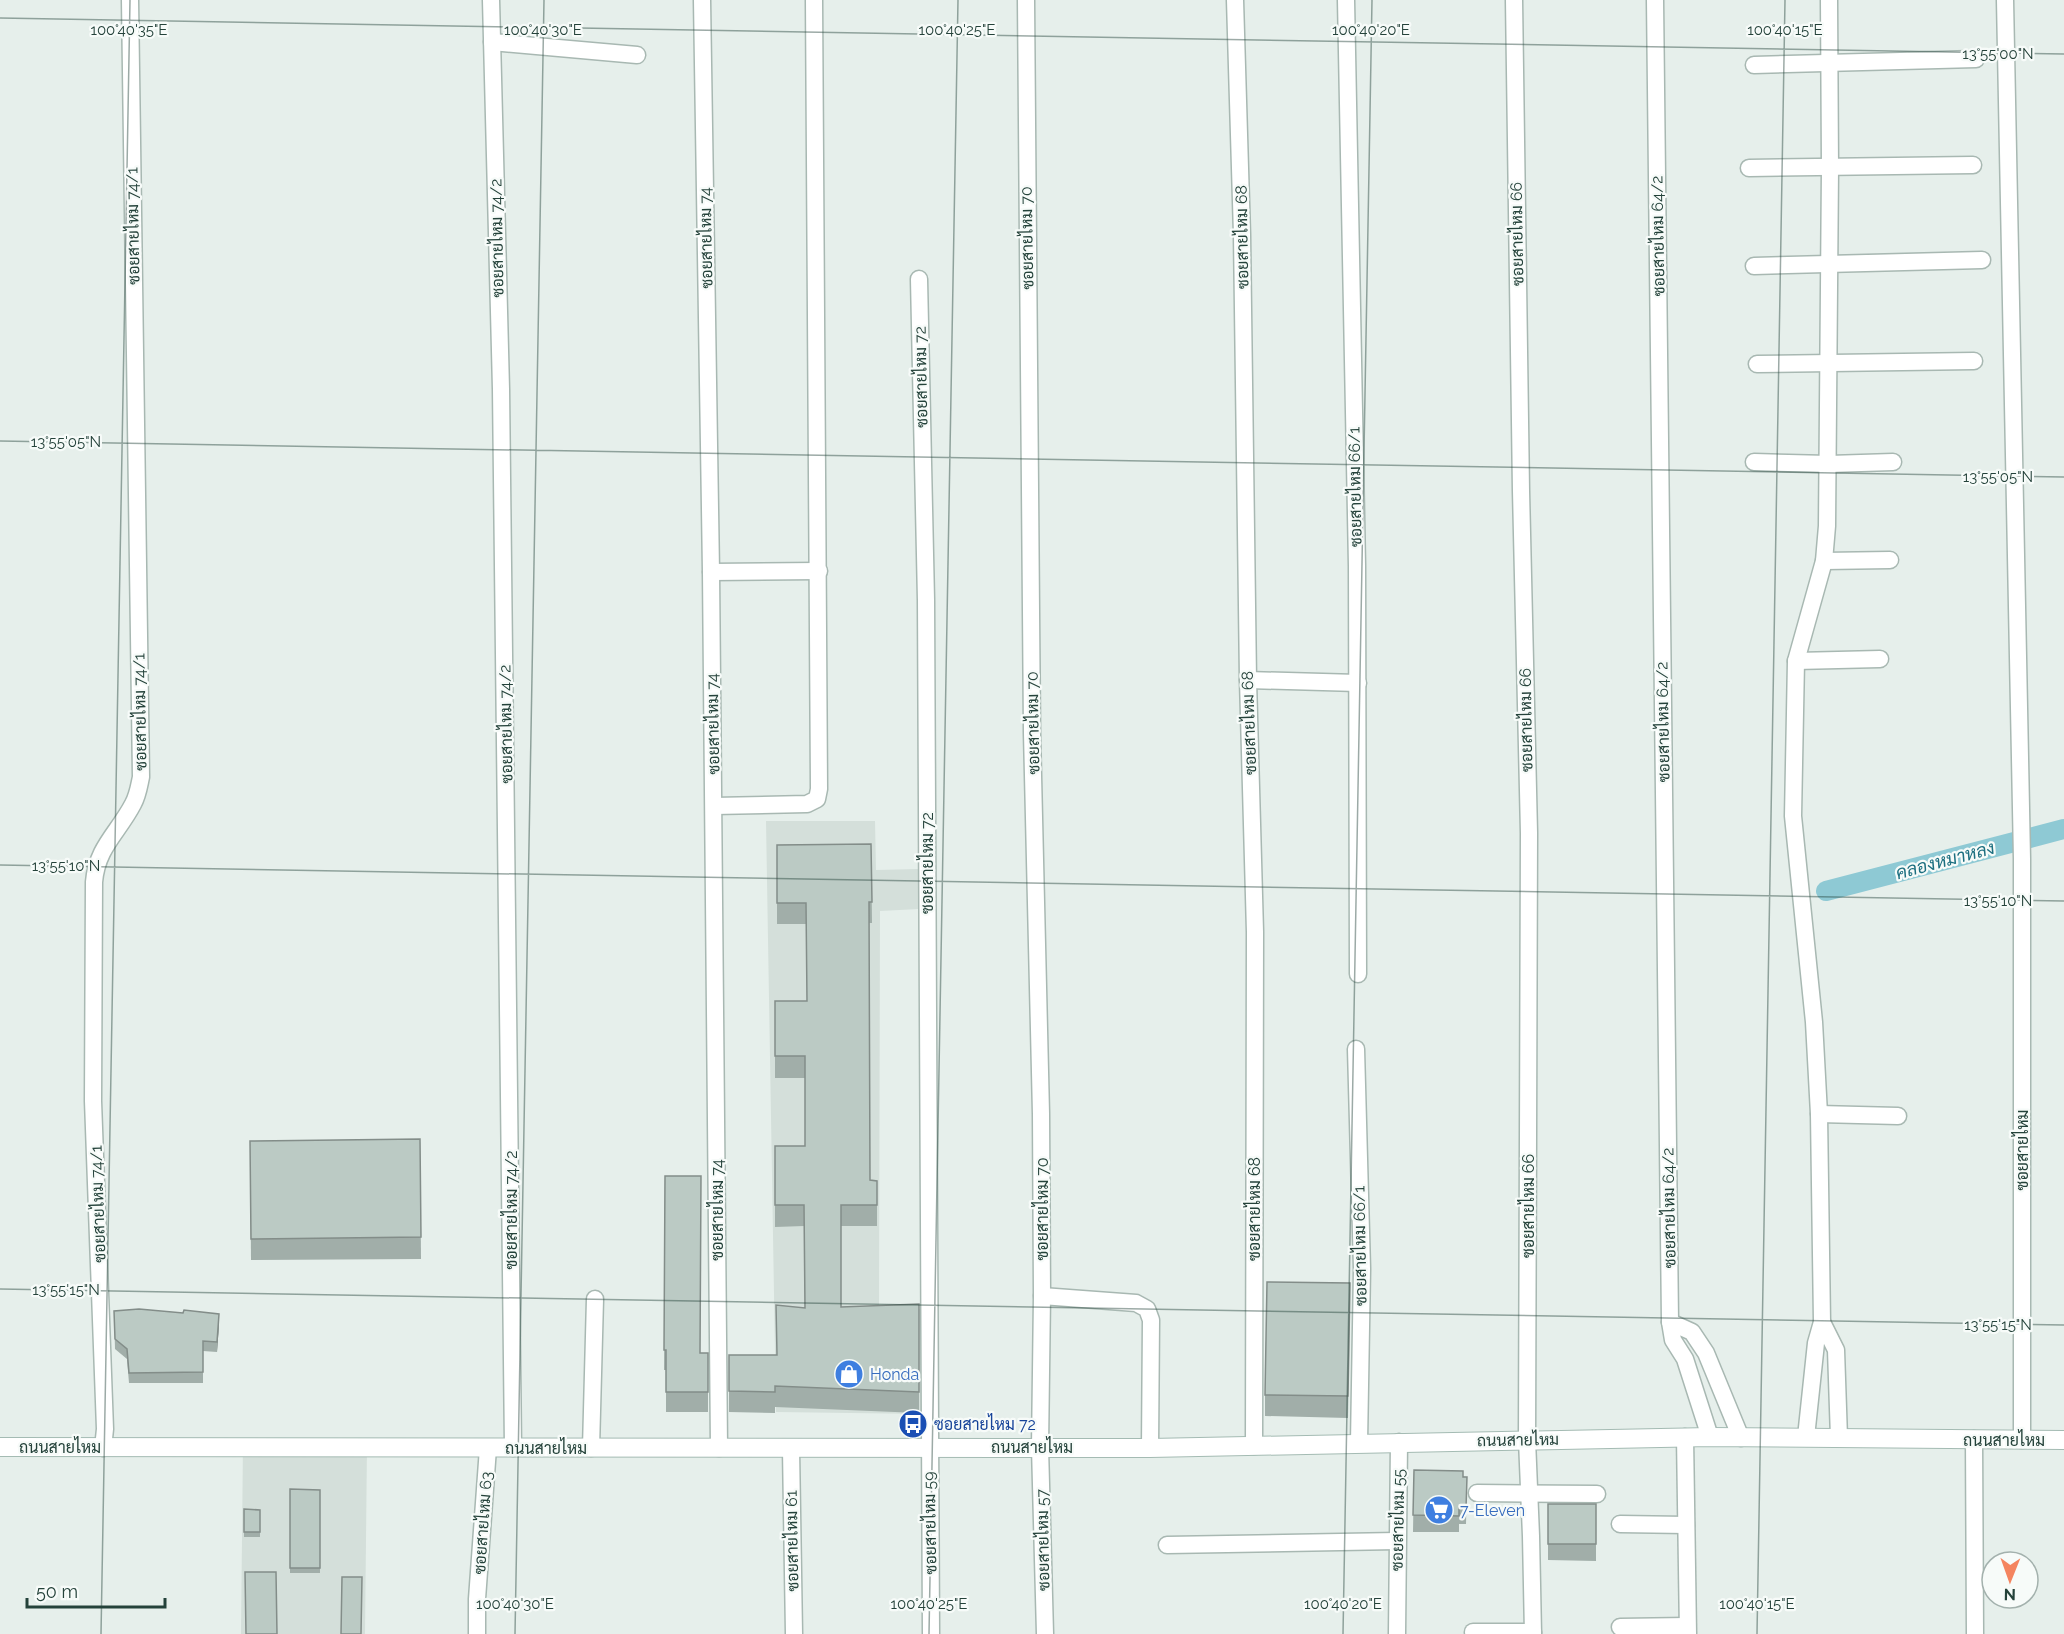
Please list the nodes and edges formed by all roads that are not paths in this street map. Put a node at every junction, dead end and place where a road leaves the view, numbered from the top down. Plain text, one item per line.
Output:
1 (130, 0) edge
2 (491, 0) edge
3 (702, 0) edge
4 (814, 0) edge
5 (1026, 0) edge
6 (1235, 0) edge
7 (1346, 0) edge
8 (1514, 0) edge
9 (1655, 0) edge
10 (1829, 0) edge
11 (2005, 0) edge
12 (492, 42) junction
13 (637, 55) dead end
14 (1976, 59) dead end
15 (1830, 64) junction
16 (1754, 65) dead end
17 (1973, 165) dead end
18 (1749, 168) dead end
19 (1830, 168) junction
20 (1982, 260) dead end
21 (1830, 264) junction
22 (1754, 266) dead end
23 (919, 279) dead end
24 (1974, 361) dead end
25 (1829, 363) junction
26 (1758, 364) dead end
27 (1754, 462) dead end
28 (1893, 462) dead end
29 (1829, 464) junction
30 (1890, 560) dead end
31 (1824, 561) junction
32 (819, 571) junction
33 (711, 572) junction
34 (1880, 659) dead end
35 (1796, 661) junction
36 (1248, 680) junction
37 (1358, 683) junction
38 (714, 806) junction
39 (1358, 974) dead end
40 (1356, 1049) dead end
41 (1820, 1114) junction
42 (1898, 1116) dead end
43 (1042, 1296) junction
44 (595, 1299) dead end
45 (1670, 1322) junction
46 (1822, 1322) junction
47 (1685, 1437) junction
48 (1710, 1437) junction
49 (1806, 1437) junction
50 (1740, 1438) junction
51 (1839, 1438) junction
52 (1974, 1439) junction
53 (1527, 1440) junction
54 (2022, 1440) junction
55 (2064, 1440) edge
56 (1399, 1442) junction
57 (1359, 1443) junction
58 (1254, 1446) junction
59 (0, 1447) edge
60 (1041, 1447) junction
61 (103, 1448) junction
62 (488, 1448) junction
63 (513, 1448) junction
64 (591, 1448) junction
65 (719, 1448) junction
66 (929, 1448) junction
67 (1150, 1448) junction
68 (791, 1449) junction
69 (1477, 1493) dead end
70 (1529, 1493) junction
71 (1597, 1494) dead end
72 (1620, 1524) dead end
73 (1686, 1525) junction
74 (1397, 1541) junction
75 (1167, 1545) dead end
76 (1620, 1627) dead end
77 (1688, 1630) edge
78 (1473, 1632) dead end
79 (1533, 1633) edge
80 (477, 1634) edge
81 (794, 1634) edge
82 (931, 1634) edge
83 (1044, 1634) edge
84 (1398, 1634) edge
85 (1975, 1634) edge

1 - 61 street, ซอยสายไหม 74/1
2 - 12 street, ซอยสายไหม 74/2
3 - 33 street, ซอยสายไหม 74
4 - 32 street
5 - 43 street, ซอยสายไหม 70
6 - 36 street, ซอยสายไหม 68
7 - 37 street, ซอยสายไหม 66/1
8 - 53 street, ซอยสายไหม 66
9 - 45 street, ซอยสายไหม 64/2
10 - 15 street
11 - 54 street, ซอยสายไหม
12 - 13 street
12 - 63 street, ซอยสายไหม 74/2
14 - 15 street
15 - 16 street
15 - 19 street
17 - 19 street
18 - 19 street
19 - 21 street
20 - 21 street
21 - 22 street
21 - 25 street
23 - 66 street, ซอยสายไหม 72
24 - 25 street
25 - 26 street
25 - 29 street
27 - 29 street
28 - 29 street
29 - 31 street
30 - 31 street
31 - 35 street
32 - 33 street
32 - 38 street
33 - 38 street, ซอยสายไหม 74
34 - 35 street
35 - 41 street
36 - 37 street
36 - 58 street, ซอยสายไหม 68
37 - 39 street, ซอยสายไหม 66/1
38 - 65 street, ซอยสายไหม 74
40 - 57 street, ซอยสายไหม 66/1
41 - 42 street
41 - 46 street
43 - 60 street, ซอยสายไหม 70
43 - 67 street
44 - 64 street
45 - 48 street, ซอยสายไหม 64/2
45 - 50 street
46 - 49 street
46 - 51 street
47 - 48 main road, ถนนสายไหม
47 - 53 main road, ถนนสายไหม
47 - 73 street
48 - 50 main road, ถนนสายไหม
49 - 50 main road, ถนนสายไหม
49 - 51 main road, ถนนสายไหม
51 - 52 main road, ถนนสายไหม
52 - 54 main road, ถนนสายไหม
52 - 85 street
53 - 56 main road, ถนนสายไหม
53 - 70 street, ซอยสายไหม 66
54 - 55 main road, ถนนสายไหม
56 - 57 main road, ถนนสายไหม
56 - 74 street, ซอยสายไหม 55
57 - 58 main road, ถนนสายไหม
58 - 67 main road, ถนนสายไหม
59 - 61 main road, ถนนสายไหม
60 - 66 main road, ถนนสายไหม
60 - 67 main road, ถนนสายไหม
60 - 83 street, ซอยสายไหม 57
61 - 62 main road, ถนนสายไหม
62 - 63 main road, ถนนสายไหม
62 - 80 street, ซอยสายไหม 63
63 - 64 main road, ถนนสายไหม
64 - 65 main road, ถนนสายไหม
65 - 68 main road, ถนนสายไหม
66 - 68 main road, ถนนสายไหม
66 - 82 street, ซอยสายไหม 59
68 - 81 street, ซอยสายไหม 61
69 - 70 street
70 - 71 street
70 - 79 street, ซอยสายไหม 66
72 - 73 street
73 - 77 street
74 - 75 street
74 - 84 street, ซอยสายไหม 55
76 - 77 street
78 - 79 street

